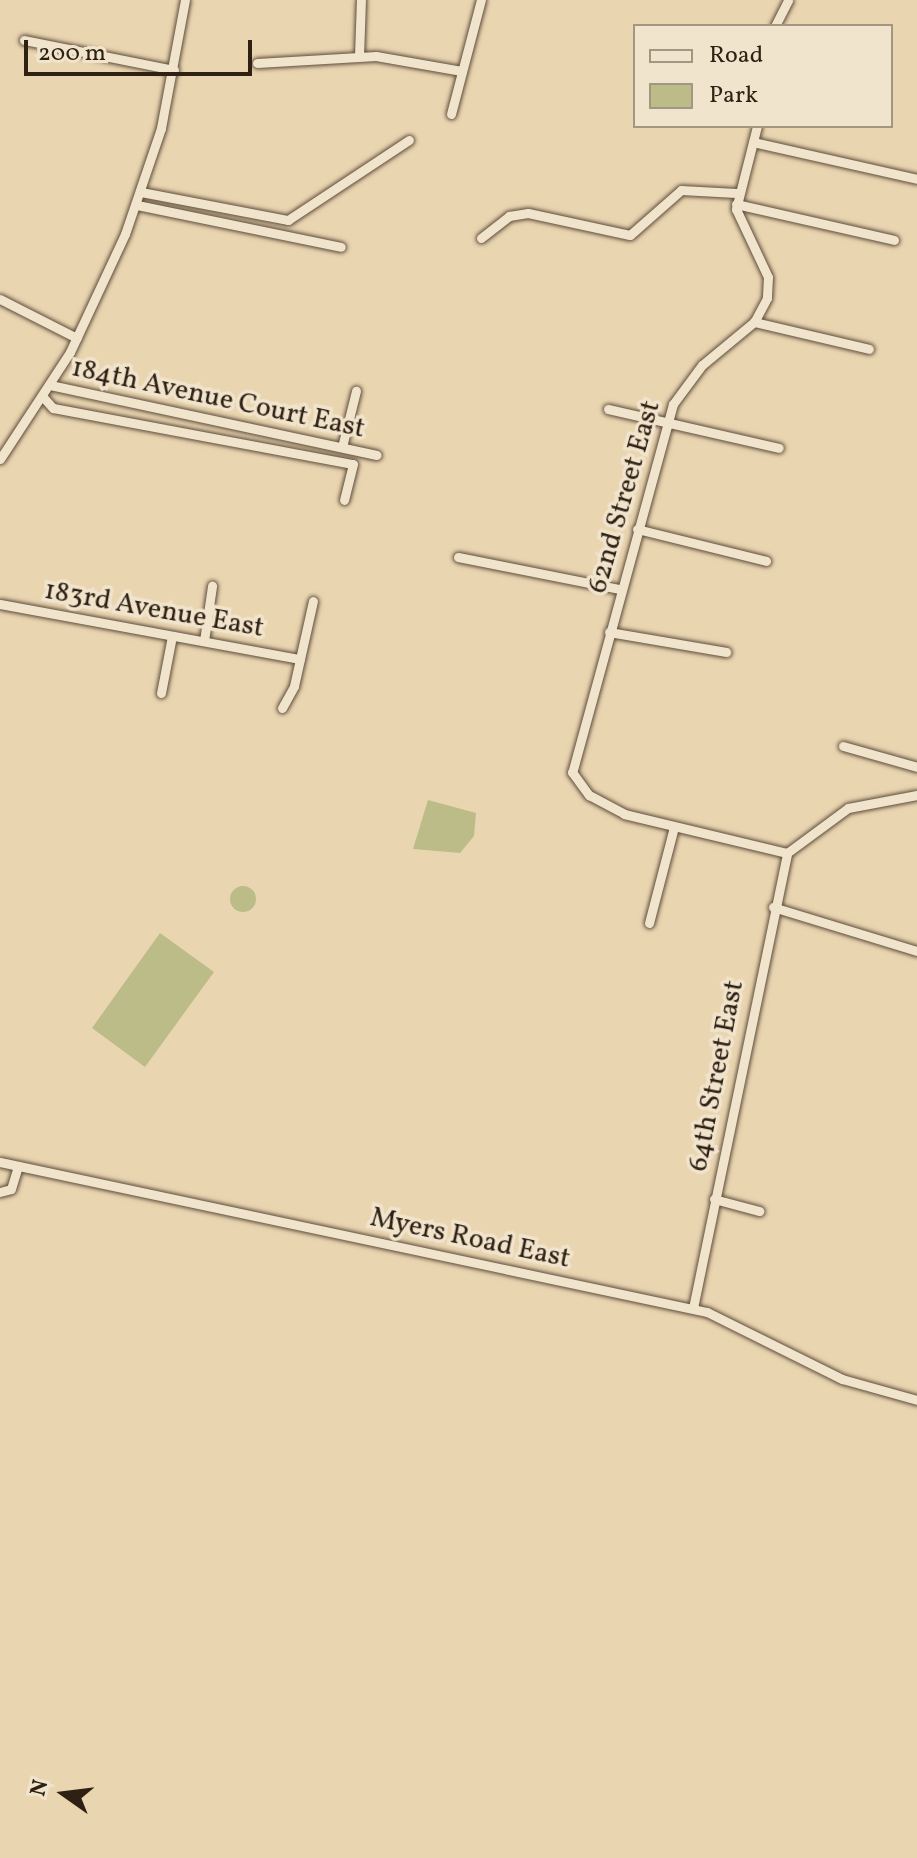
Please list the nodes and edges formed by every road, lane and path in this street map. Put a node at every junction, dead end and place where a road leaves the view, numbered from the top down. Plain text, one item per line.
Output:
1 (185, 0) edge
2 (361, 0) edge
3 (481, 0) edge
4 (788, 0) edge
5 (776, 24) edge
6 (24, 40) dead end
7 (359, 56) junction
8 (257, 63) dead end
9 (174, 70) junction
10 (462, 71) junction
11 (451, 114) dead end
12 (756, 128) edge
13 (409, 140) dead end
14 (753, 142) junction
15 (917, 179) edge
16 (141, 192) junction
17 (736, 198) junction
18 (137, 205) junction
19 (481, 238) dead end
20 (894, 240) dead end
21 (341, 247) dead end
22 (0, 299) edge
23 (754, 322) junction
24 (77, 338) junction
25 (869, 349) dead end
26 (50, 385) junction
27 (356, 391) dead end
28 (43, 397) junction
29 (608, 409) dead end
30 (666, 422) junction
31 (342, 447) junction
32 (779, 448) dead end
33 (377, 455) dead end
34 (0, 459) edge
35 (344, 500) dead end
36 (637, 529) junction
37 (766, 561) dead end
38 (212, 586) dead end
39 (620, 591) junction
40 (313, 601) dead end
41 (0, 604) edge
42 (609, 632) junction
43 (172, 636) junction
44 (204, 641) junction
45 (726, 652) dead end
46 (300, 659) junction
47 (161, 693) dead end
48 (282, 708) dead end
49 (843, 746) dead end
50 (917, 767) edge
51 (917, 795) edge
52 (674, 827) junction
53 (787, 853) junction
54 (773, 907) junction
55 (649, 923) dead end
56 (917, 951) edge
57 (0, 1162) edge
58 (18, 1166) junction
59 (5, 1190) edge
60 (714, 1199) junction
61 (759, 1211) dead end
62 (693, 1308) junction
63 (917, 1400) edge

1 - 9 street
2 - 7 street
3 - 10 street
4 - 5 street
6 - 9 street
7 - 8 street
7 - 10 street
9 - 16 street
10 - 11 street
12 - 14 street
13 - 16 street
14 - 15 street
14 - 17 street
16 - 18 street
17 - 19 street
17 - 20 street
17 - 23 street, 62nd Street East
18 - 21 street
18 - 24 street
22 - 24 street
23 - 25 street
23 - 30 street, 62nd Street East
24 - 26 street
26 - 28 street
26 - 31 street, 184th Avenue Court East
27 - 31 street
28 - 34 street
28 - 35 street
29 - 30 street
30 - 32 street
30 - 36 street, 62nd Street East
31 - 33 street, 184th Avenue Court East
36 - 37 street
36 - 39 street, 62nd Street East
38 - 44 street
39 - 39 street
39 - 42 street, 62nd Street East
40 - 46 street
41 - 43 street, 183rd Avenue East
42 - 45 street
42 - 52 street, 62nd Street East
43 - 44 street, 183rd Avenue East
43 - 47 street
44 - 46 street, 183rd Avenue East
46 - 48 street
49 - 50 street
51 - 53 street
52 - 53 street
52 - 55 street
53 - 54 street, 64th Street East
54 - 56 street
54 - 60 street, 64th Street East
57 - 58 street, Myers Road East
58 - 59 street
58 - 62 street, Myers Road East
60 - 61 street
60 - 62 street, 64th Street East
62 - 63 street, Myers Road East

